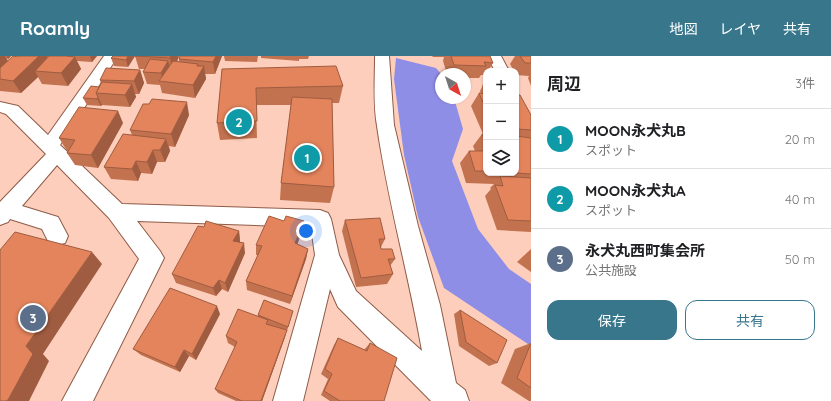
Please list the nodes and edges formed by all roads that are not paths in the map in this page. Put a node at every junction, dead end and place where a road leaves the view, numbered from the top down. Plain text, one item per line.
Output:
1 (111, 56) edge
2 (382, 56) edge
3 (494, 56) edge
4 (500, 68) edge
5 (0, 107) edge
6 (53, 150) junction
7 (3, 212) edge
8 (117, 212) junction
9 (57, 236) dead end
10 (328, 255) junction
11 (447, 398) edge
12 (77, 401) edge
13 (288, 401) edge

1 - 6 street
2 - 11 street
3 - 4 street
5 - 6 street
6 - 7 street
6 - 8 street
7 - 9 street
8 - 10 street
8 - 12 street
10 - 11 street
10 - 13 street

